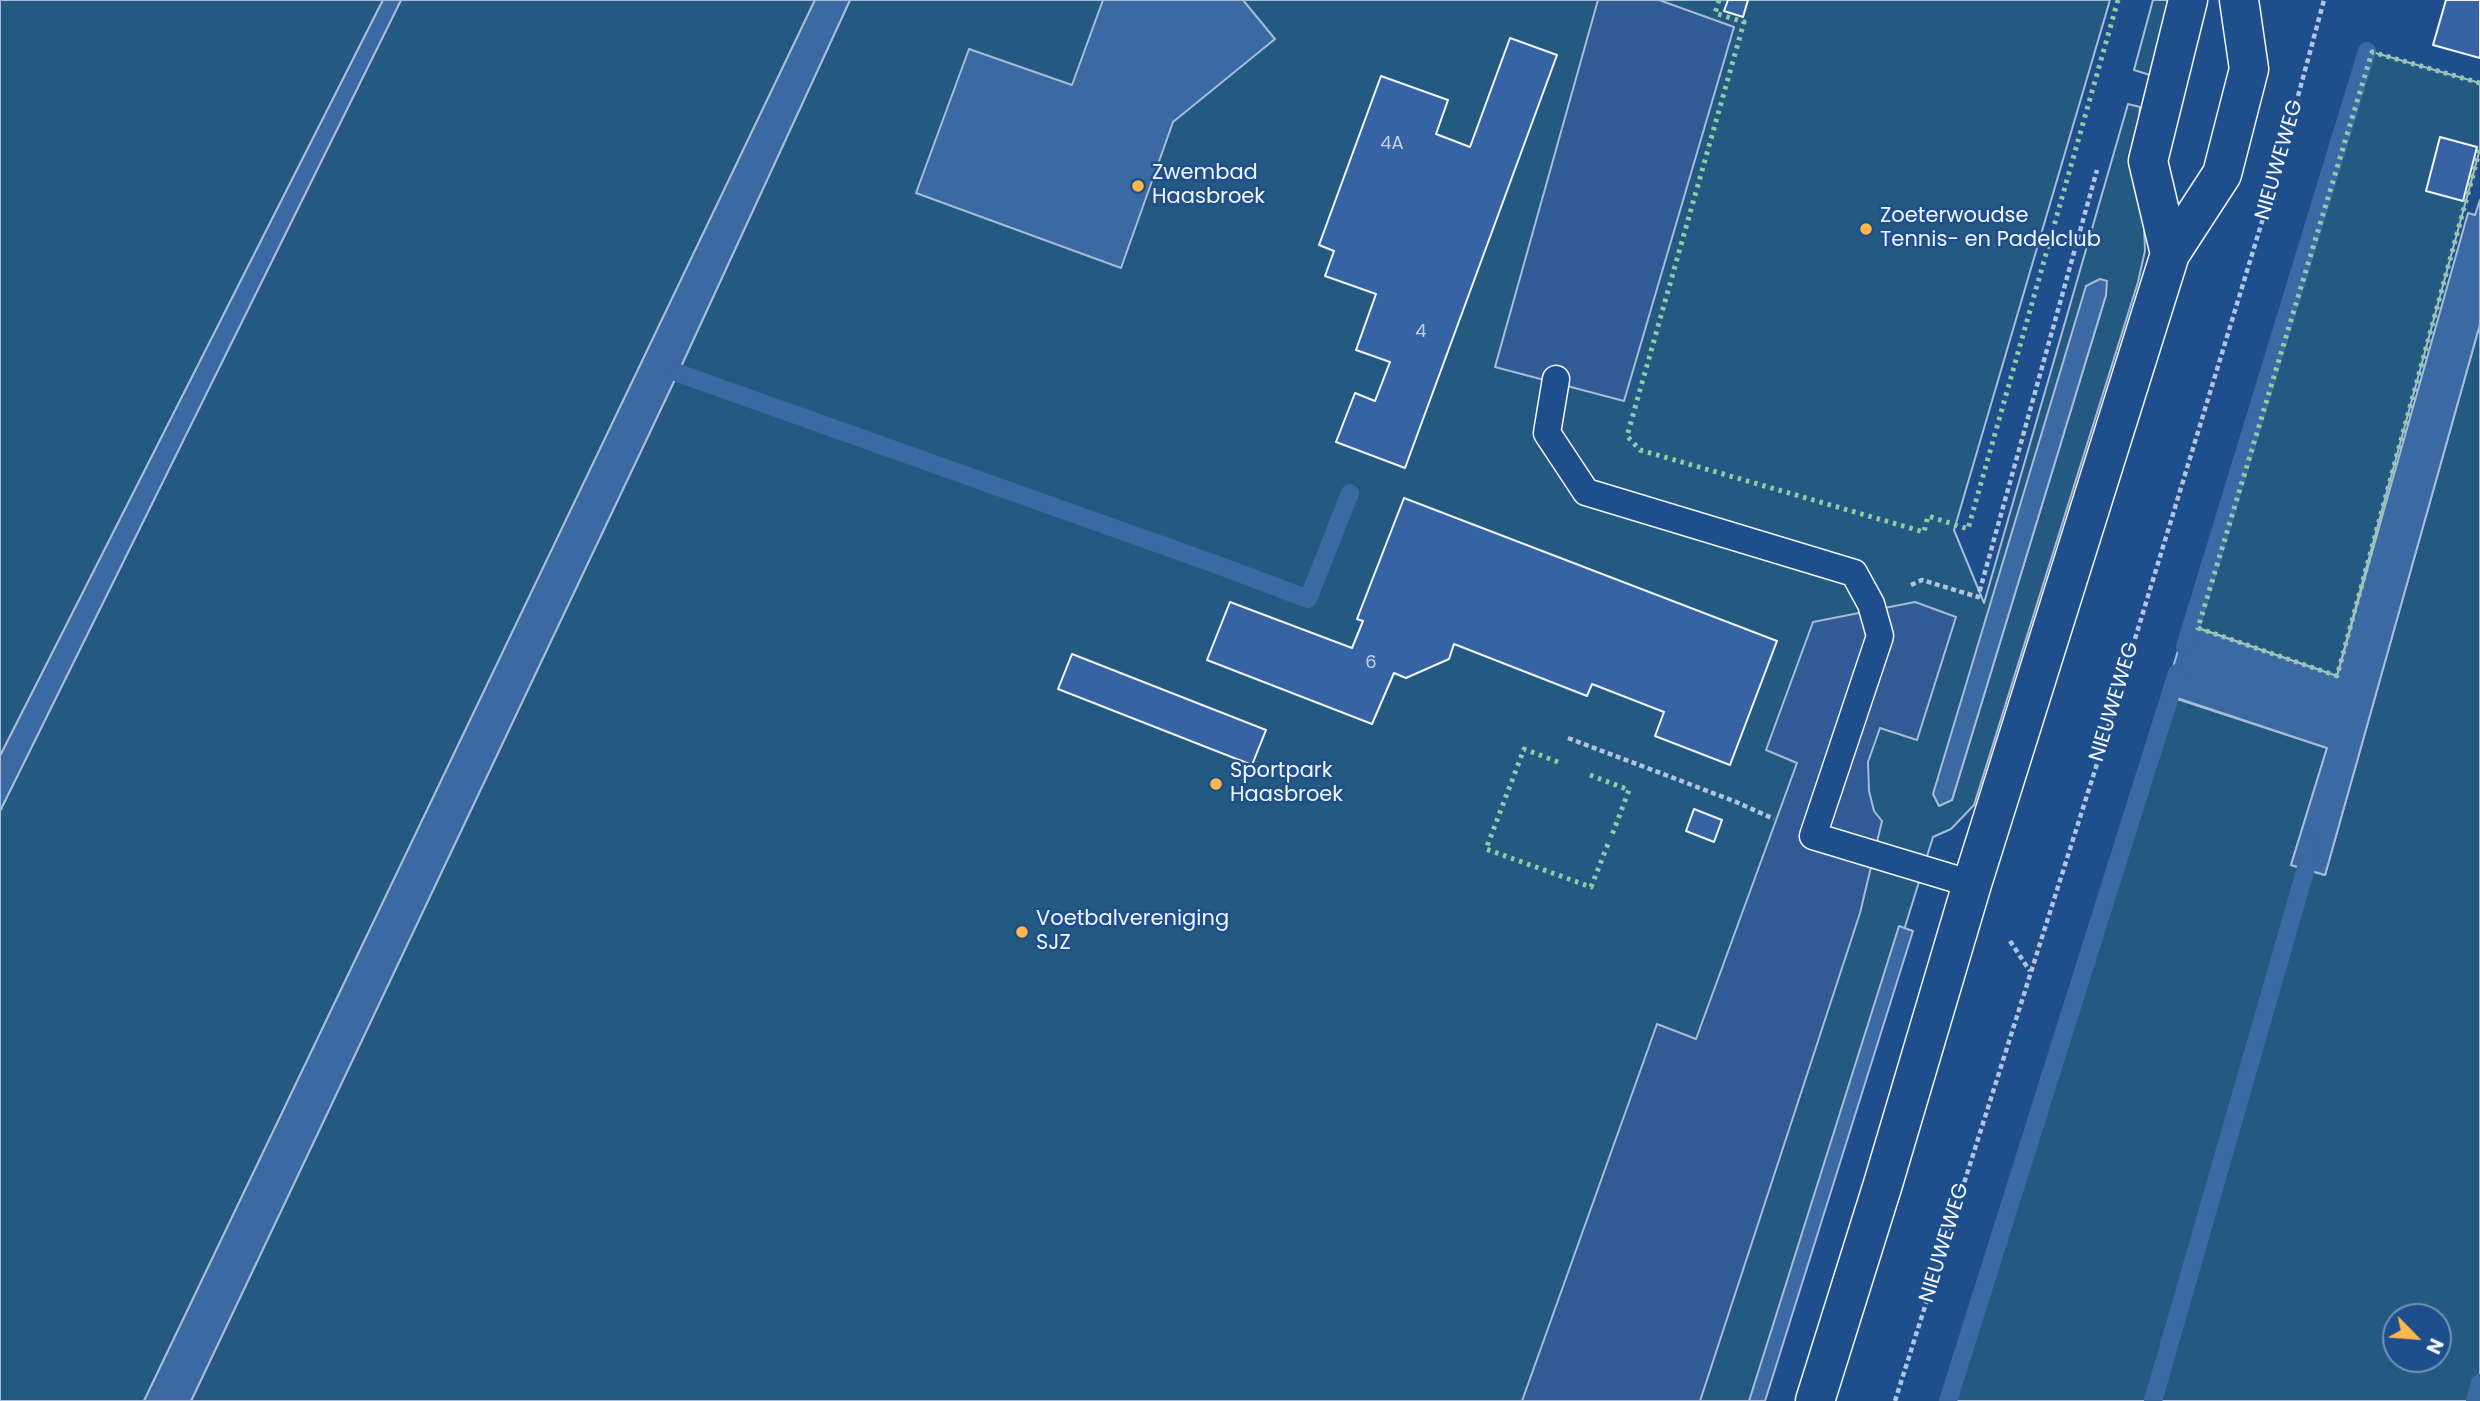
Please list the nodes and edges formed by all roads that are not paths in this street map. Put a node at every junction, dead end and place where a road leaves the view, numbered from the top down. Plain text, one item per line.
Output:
1 (2188, 0) edge
2 (2239, 0) edge
3 (2170, 254) junction
4 (1556, 379) dead end
5 (1972, 884) junction
6 (1815, 1401) edge

1 - 3 street
2 - 3 street
3 - 5 street
4 - 5 lane
5 - 6 street

